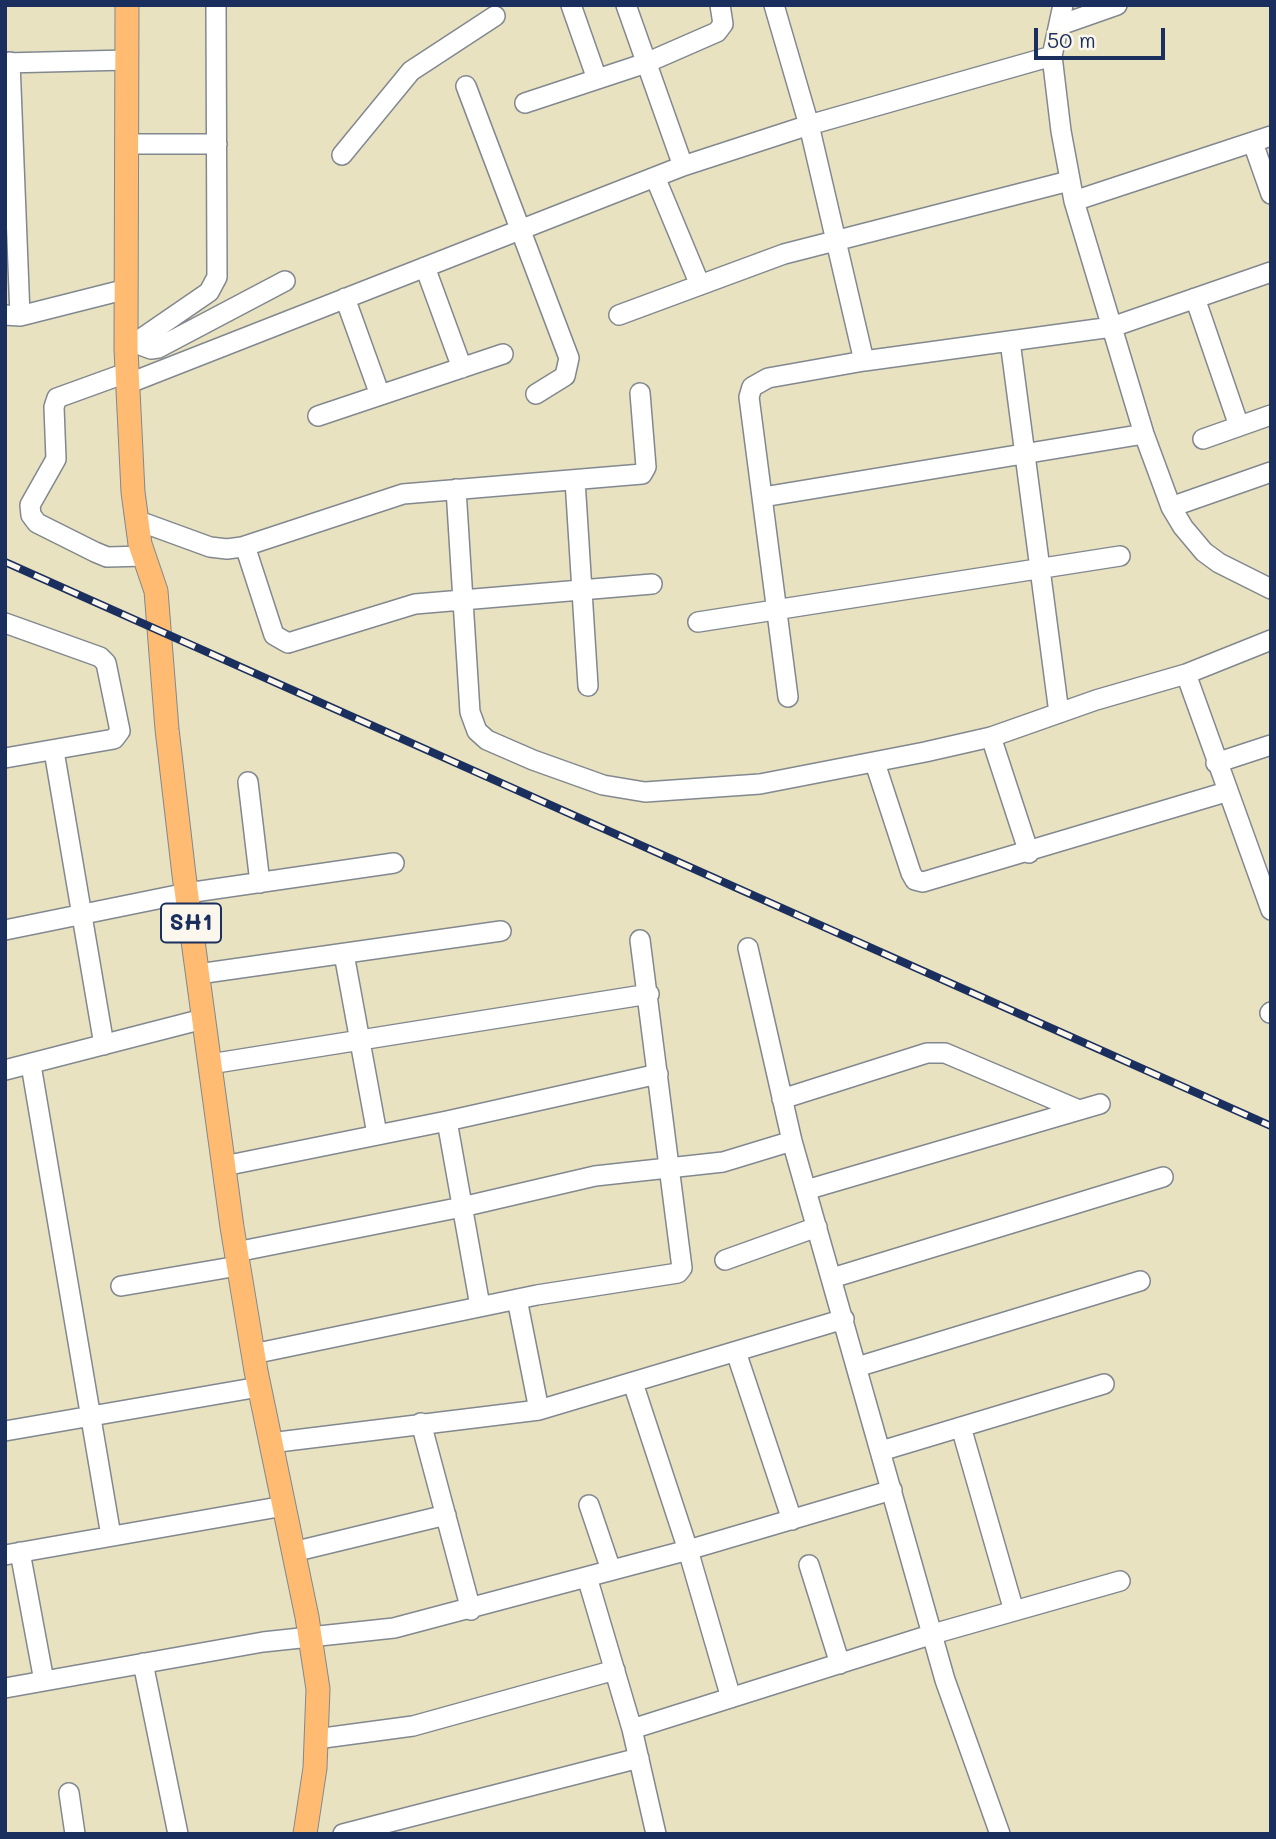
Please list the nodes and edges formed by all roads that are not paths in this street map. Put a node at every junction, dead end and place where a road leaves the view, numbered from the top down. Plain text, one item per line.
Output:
1 (127, 5) edge
2 (216, 5) edge
3 (571, 5) edge
4 (626, 5) edge
5 (720, 5) edge
6 (774, 5) edge
7 (1062, 5) edge
8 (1117, 5) edge
9 (498, 9) edge
10 (1060, 25) junction
11 (1052, 55) junction
12 (127, 60) junction
13 (8, 62) edge
14 (646, 63) junction
15 (597, 79) junction
16 (466, 86) dead end
17 (525, 103) dead end
18 (809, 125) junction
19 (1262, 139) edge
20 (127, 144) junction
21 (217, 144) junction
22 (342, 155) dead end
23 (683, 166) junction
24 (10, 167) edge
25 (655, 177) junction
26 (1069, 181) junction
27 (1271, 194) edge
28 (1074, 201) junction
29 (11, 230) edge
30 (519, 230) junction
31 (834, 241) junction
32 (425, 267) junction
33 (1271, 272) edge
34 (285, 281) dead end
35 (700, 285) junction
36 (127, 289) junction
37 (345, 298) junction
38 (1195, 298) junction
39 (13, 315) edge
40 (619, 315) dead end
41 (1112, 327) junction
42 (1010, 341) junction
43 (130, 346) junction
44 (503, 354) dead end
45 (864, 361) junction
46 (462, 368) junction
47 (126, 379) junction
48 (640, 393) dead end
49 (536, 394) dead end
50 (380, 396) junction
51 (1271, 415) edge
52 (318, 416) dead end
53 (1239, 426) junction
54 (1144, 434) junction
55 (1203, 439) dead end
56 (1025, 454) junction
57 (1271, 472) edge
58 (575, 480) junction
59 (456, 489) junction
60 (763, 497) junction
61 (1171, 507) junction
62 (136, 520) junction
63 (245, 546) junction
64 (145, 556) junction
65 (1120, 556) dead end
66 (1039, 568) junction
67 (652, 584) dead end
68 (1271, 589) edge
69 (582, 590) junction
70 (463, 599) junction
71 (778, 608) junction
72 (698, 622) dead end
73 (5, 623) edge
74 (1271, 640) edge
75 (1186, 674) junction
76 (588, 686) dead end
77 (788, 697) dead end
78 (1059, 713) junction
79 (991, 737) junction
80 (1271, 745) edge
81 (54, 751) junction
82 (5, 758) edge
83 (875, 763) junction
84 (1216, 763) junction
85 (248, 782) dead end
86 (1226, 792) junction
87 (1029, 853) junction
88 (394, 863) dead end
89 (260, 883) junction
90 (187, 893) junction
91 (1270, 906) edge
92 (81, 917) junction
93 (5, 930) edge
94 (501, 931) dead end
95 (640, 940) dead end
96 (748, 948) dead end
97 (344, 954) junction
98 (198, 974) junction
99 (649, 994) junction
100 (204, 1019) junction
101 (360, 1041) junction
102 (104, 1045) junction
103 (210, 1064) junction
104 (31, 1065) junction
105 (5, 1070) edge
106 (658, 1074) junction
107 (782, 1099) junction
108 (1100, 1104) dead end
109 (1079, 1110) junction
110 (447, 1121) junction
111 (377, 1134) junction
112 (792, 1141) junction
113 (224, 1166) junction
114 (671, 1167) junction
115 (1163, 1177) dead end
116 (806, 1190) junction
117 (462, 1207) junction
118 (817, 1227) junction
119 (237, 1259) junction
120 (725, 1260) dead end
121 (832, 1278) junction
122 (1140, 1281) dead end
123 (121, 1286) dead end
124 (517, 1299) junction
125 (480, 1306) junction
126 (844, 1319) junction
127 (736, 1352) junction
128 (253, 1354) junction
129 (857, 1367) junction
130 (633, 1383) junction
131 (1104, 1384) dead end
132 (259, 1387) junction
133 (539, 1410) junction
134 (90, 1417) junction
135 (421, 1423) junction
136 (961, 1427) junction
137 (5, 1432) edge
138 (270, 1443) junction
139 (881, 1451) junction
140 (892, 1490) junction
141 (589, 1505) dead end
142 (284, 1506) junction
143 (446, 1516) junction
144 (792, 1520) junction
145 (111, 1536) junction
146 (688, 1550) junction
147 (293, 1552) junction
148 (13, 1554) edge
149 (809, 1565) dead end
150 (611, 1570) junction
151 (587, 1577) junction
152 (1120, 1581) dead end
153 (471, 1610) junction
154 (1014, 1611) junction
155 (933, 1634) junction
156 (310, 1637) junction
157 (143, 1663) junction
158 (840, 1664) junction
159 (615, 1670) junction
160 (44, 1681) junction
161 (5, 1688) edge
162 (731, 1698) junction
163 (632, 1729) junction
164 (316, 1739) junction
165 (639, 1758) junction
166 (69, 1793) dead end
167 (75, 1834) edge
168 (178, 1834) edge
169 (305, 1834) edge
170 (343, 1834) edge
171 (656, 1834) edge
172 (1000, 1834) edge

1 - 12 main road, SH1
2 - 21 street
3 - 15 street
4 - 14 street
5 - 14 street
6 - 18 street
7 - 10 street
8 - 10 street
9 - 22 street
10 - 11 street
11 - 18 street
11 - 26 street
12 - 13 street
12 - 20 main road, SH1
13 - 24 street
14 - 15 street
14 - 23 street
15 - 17 street
16 - 30 street
18 - 23 street
18 - 31 street
19 - 27 street
19 - 28 street
20 - 21 street
20 - 36 main road, SH1
21 - 43 street
23 - 25 street
24 - 29 street
25 - 30 street
25 - 35 street
26 - 28 street
26 - 31 street
28 - 41 street
29 - 39 street
30 - 32 street
30 - 49 street
31 - 35 street
31 - 45 street
32 - 37 street
32 - 46 street
33 - 38 street
34 - 43 street
35 - 40 street
36 - 39 street
36 - 43 main road, SH1
37 - 47 street
37 - 50 street
38 - 41 street
38 - 53 street
41 - 42 street
41 - 54 street
42 - 45 street
42 - 56 street
43 - 47 main road, SH1
44 - 46 street
45 - 60 street
46 - 50 street
47 - 62 main road, SH1
47 - 64 street
48 - 58 street
50 - 52 street
51 - 53 street
53 - 55 street
54 - 56 street
54 - 61 street
56 - 60 street
56 - 66 street
57 - 61 street
58 - 59 street
58 - 69 street
59 - 63 street
59 - 70 street
60 - 71 street
61 - 68 street
62 - 63 street
62 - 64 main road, SH1
63 - 70 street
64 - 90 main road, SH1
65 - 66 street
66 - 71 street
66 - 78 street
67 - 69 street
69 - 70 street
69 - 76 street
70 - 83 street
71 - 72 street
71 - 77 street
73 - 81 street
74 - 75 street
75 - 78 street
75 - 84 street
78 - 79 street
79 - 83 street
79 - 87 street
80 - 84 street
81 - 82 street
81 - 92 street
83 - 87 street
84 - 86 street
85 - 89 street
86 - 87 street
86 - 91 street
88 - 89 street
89 - 90 street
90 - 92 street
90 - 98 main road, SH1
92 - 93 street
92 - 102 street
94 - 97 street
95 - 99 street
96 - 107 street
97 - 98 street
97 - 101 street
98 - 100 main road, SH1
99 - 101 street
99 - 106 street
100 - 102 street
100 - 103 main road, SH1
101 - 103 street
101 - 111 street
102 - 104 street
103 - 113 main road, SH1
104 - 105 street
104 - 134 street
106 - 110 street
106 - 114 street
107 - 109 street
107 - 112 street
108 - 109 street
109 - 116 street
110 - 111 street
110 - 117 street
111 - 113 street
112 - 114 street
112 - 116 street
113 - 119 main road, SH1
114 - 117 street
114 - 124 street
115 - 121 street
116 - 118 street
117 - 119 street
117 - 125 street
118 - 120 street
118 - 121 street
119 - 123 street
119 - 128 main road, SH1
121 - 126 street
122 - 129 street
124 - 125 street
124 - 133 street
125 - 128 street
126 - 127 street
126 - 129 street
127 - 130 street
127 - 144 street
128 - 132 main road, SH1
129 - 139 street
130 - 133 street
130 - 146 street
131 - 136 street
132 - 134 street
132 - 138 main road, SH1
133 - 135 street
134 - 137 street
134 - 145 street
135 - 138 street
135 - 143 street
136 - 139 street
136 - 154 street
138 - 142 main road, SH1
139 - 140 street
140 - 144 street
140 - 155 street
141 - 150 street
142 - 145 street
142 - 147 main road, SH1
143 - 147 street
143 - 153 street
144 - 146 street
145 - 148 street
146 - 150 street
146 - 162 street
147 - 156 main road, SH1
148 - 160 street
149 - 158 street
150 - 151 street
151 - 153 street
151 - 159 street
152 - 154 street
153 - 156 street
154 - 155 street
155 - 158 street
155 - 172 street
156 - 157 street
156 - 164 main road, SH1
157 - 160 street
157 - 168 street
158 - 162 street
159 - 163 street
159 - 164 street
160 - 161 street
162 - 163 street
163 - 165 street
164 - 169 main road, SH1
165 - 170 street
165 - 171 street
166 - 167 street

